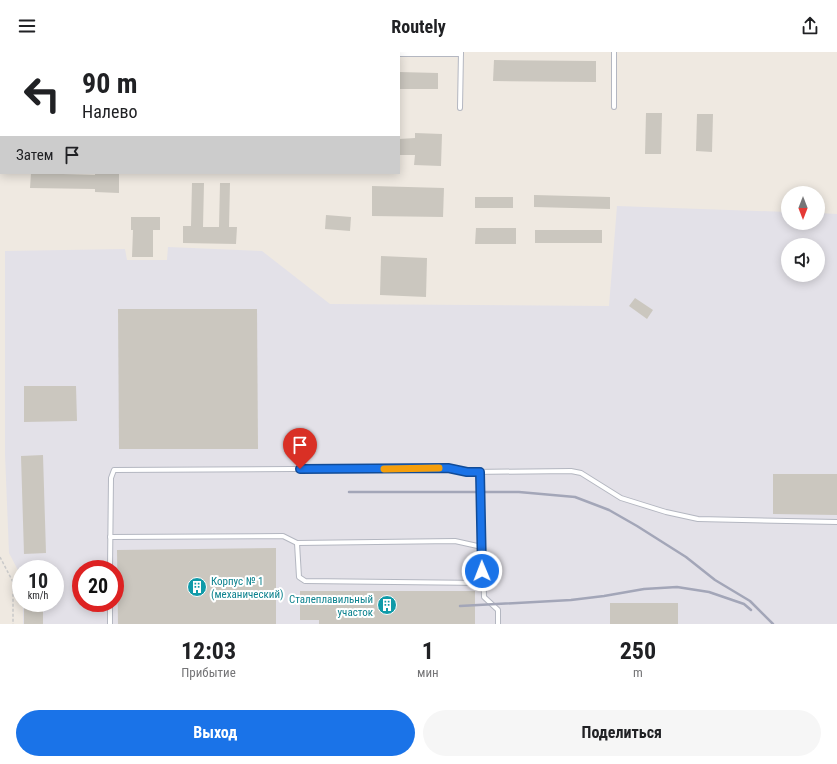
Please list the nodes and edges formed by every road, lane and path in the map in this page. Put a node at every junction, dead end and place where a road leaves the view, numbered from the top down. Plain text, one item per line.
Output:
1 (614, 52) edge
2 (461, 53) edge
3 (400, 54) edge
4 (614, 107) dead end
5 (460, 108) dead end
6 (480, 472) junction
7 (837, 522) edge
8 (110, 537) junction
9 (297, 543) junction
10 (482, 547) junction
11 (0, 557) edge
12 (110, 560) edge
13 (483, 583) junction
14 (110, 612) edge
15 (13, 624) edge
16 (110, 624) edge
17 (498, 624) edge

1 - 4 lane
2 - 3 lane
2 - 5 lane
6 - 7 lane
6 - 8 lane
6 - 10 lane
8 - 9 lane
8 - 12 lane
9 - 10 lane
9 - 13 lane
10 - 13 lane
11 - 15 path
13 - 17 lane
14 - 16 lane

